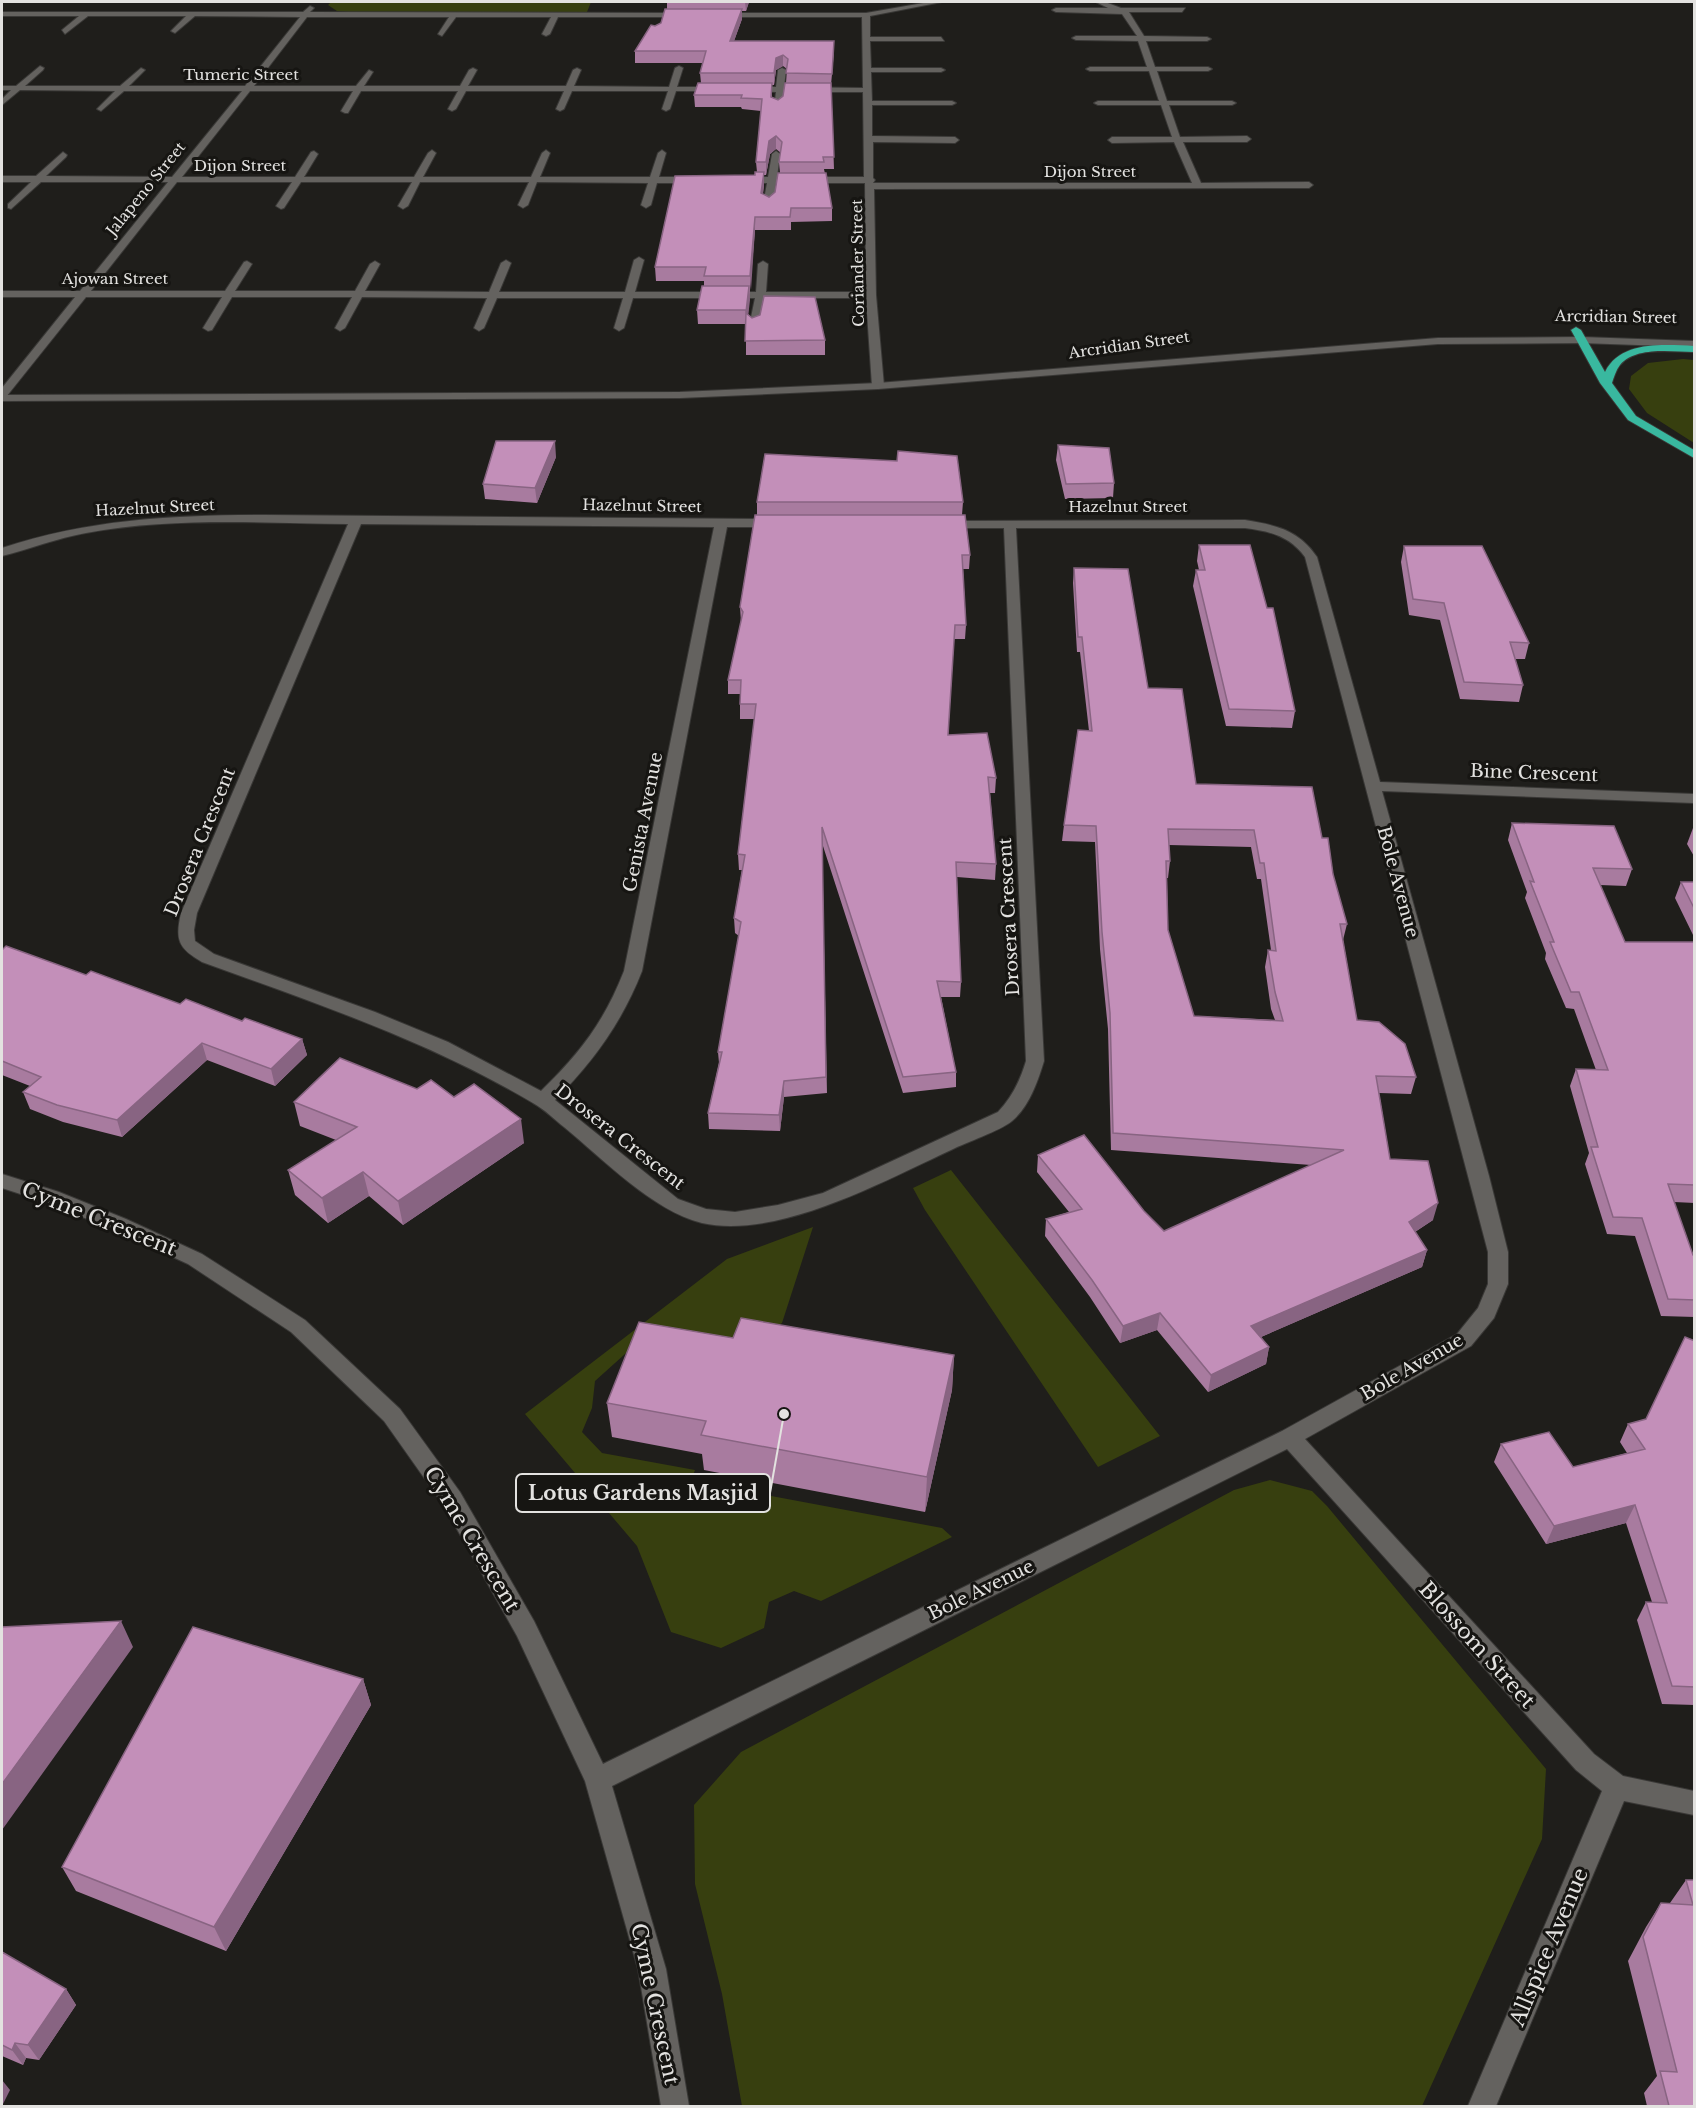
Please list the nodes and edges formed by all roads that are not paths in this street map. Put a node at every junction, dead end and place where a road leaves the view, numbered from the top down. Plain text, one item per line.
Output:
1 (314, 2) edge
2 (938, 2) edge
3 (1100, 2) edge
4 (51, 8) dead end
5 (155, 8) dead end
6 (1056, 10) dead end
7 (1122, 10) junction
8 (1182, 10) dead end
9 (2, 14) edge
10 (43, 14) junction
11 (86, 14) junction
12 (148, 14) junction
13 (193, 14) junction
14 (305, 14) junction
15 (454, 14) junction
16 (556, 14) junction
17 (661, 15) junction
18 (696, 15) edge
19 (708, 15) edge
20 (866, 15) junction
21 (658, 24) edge
22 (175, 31) dead end
23 (65, 32) dead end
24 (442, 34) dead end
25 (546, 34) dead end
26 (1076, 38) dead end
27 (1141, 38) junction
28 (867, 39) junction
29 (941, 39) dead end
30 (1207, 39) dead end
31 (40, 68) dead end
32 (679, 68) edge
33 (1090, 69) dead end
34 (1152, 69) junction
35 (1208, 69) dead end
36 (141, 70) dead end
37 (473, 70) dead end
38 (577, 70) dead end
39 (782, 70) edge
40 (868, 70) junction
41 (941, 70) dead end
42 (369, 72) dead end
43 (2, 88) edge
44 (18, 88) junction
45 (123, 88) junction
46 (248, 88) junction
47 (358, 89) junction
48 (464, 89) junction
49 (569, 89) junction
50 (673, 89) junction
51 (781, 90) junction
52 (868, 90) junction
53 (1164, 102) junction
54 (2, 103) edge
55 (868, 103) junction
56 (952, 103) dead end
57 (1098, 103) dead end
58 (1232, 103) dead end
59 (777, 108) edge
60 (101, 109) dead end
61 (452, 109) dead end
62 (666, 109) dead end
63 (560, 110) dead end
64 (345, 111) dead end
65 (870, 139) junction
66 (1177, 139) junction
67 (1247, 139) dead end
68 (955, 140) dead end
69 (1112, 140) dead end
70 (432, 153) dead end
71 (546, 153) dead end
72 (662, 153) dead end
73 (314, 154) dead end
74 (776, 154) edge
75 (63, 155) dead end
76 (2, 179) edge
77 (39, 179) junction
78 (173, 179) junction
79 (298, 179) junction
80 (419, 179) junction
81 (534, 179) junction
82 (653, 180) junction
83 (713, 180) edge
84 (736, 180) edge
85 (772, 180) junction
86 (871, 183) junction
87 (1198, 185) junction
88 (1309, 185) dead end
89 (523, 205) dead end
90 (646, 205) dead end
91 (768, 205) edge
92 (11, 206) dead end
93 (281, 206) dead end
94 (403, 206) dead end
95 (639, 260) dead end
96 (506, 263) dead end
97 (248, 264) dead end
98 (375, 264) dead end
99 (763, 264) dead end
100 (2, 294) edge
101 (82, 294) junction
102 (229, 294) junction
103 (360, 295) junction
104 (493, 295) junction
105 (627, 295) junction
106 (761, 295) junction
107 (871, 295) junction
108 (754, 327) edge
109 (208, 328) dead end
110 (340, 328) dead end
111 (479, 328) dead end
112 (619, 328) dead end
113 (1695, 334) edge
114 (1579, 335) junction
115 (1695, 344) edge
116 (1695, 350) edge
117 (1606, 383) junction
118 (878, 386) junction
119 (2, 397) edge
120 (1695, 455) edge
121 (356, 520) junction
122 (721, 523) junction
123 (793, 523) edge
124 (925, 524) edge
125 (1010, 524) junction
126 (1285, 532) joint
127 (2, 552) edge
128 (1371, 786) junction
129 (1695, 798) edge
130 (543, 1100) junction
131 (2, 1181) edge
132 (1290, 1437) junction
133 (597, 1780) junction
134 (1617, 1787) junction
135 (1695, 1803) edge
136 (675, 2106) edge
137 (1482, 2106) edge

1 - 14 street, Jalapeno Street
2 - 20 street
3 - 7 street
4 - 10 street
5 - 12 street
6 - 7 street
7 - 8 street
7 - 27 street
9 - 10 street
10 - 11 street
11 - 12 street
11 - 23 street
12 - 13 street
13 - 14 street
13 - 22 street
14 - 15 street
14 - 46 street, Jalapeno Street
15 - 16 street
15 - 24 street
16 - 17 street
16 - 25 street
17 - 18 street
17 - 21 street
19 - 20 street
20 - 28 street, Coriander Street
26 - 27 street
27 - 30 street
27 - 34 street
28 - 29 street
28 - 40 street, Coriander Street
31 - 44 street
32 - 50 street
33 - 34 street
34 - 35 street
34 - 53 street
36 - 45 street
37 - 48 street
38 - 49 street
39 - 51 street
40 - 41 street
40 - 52 street, Coriander Street
42 - 47 street
43 - 44 street, Tumeric Street
44 - 45 street, Tumeric Street
44 - 54 street
45 - 46 street, Tumeric Street
45 - 60 street
46 - 47 street, Tumeric Street
46 - 78 street, Jalapeno Street
47 - 48 street, Tumeric Street
47 - 64 street
48 - 49 street, Tumeric Street
48 - 61 street
49 - 50 street, Tumeric Street
49 - 63 street
50 - 51 street, Tumeric Street
50 - 62 street
51 - 52 street, Tumeric Street
51 - 59 street
52 - 55 street, Coriander Street
53 - 57 street
53 - 58 street
53 - 66 street
55 - 56 street
55 - 65 street, Coriander Street
65 - 68 street
65 - 86 street, Coriander Street
66 - 67 street
66 - 69 street
66 - 87 street
70 - 80 street
71 - 81 street
72 - 82 street
73 - 79 street, Dijon Street
74 - 85 street
75 - 77 street
76 - 77 street, Dijon Street
77 - 78 street, Dijon Street
77 - 92 street
78 - 79 street, Dijon Street
78 - 101 street, Jalapeno Street
79 - 80 street, Dijon Street
79 - 93 street, Dijon Street
80 - 81 street, Dijon Street
80 - 94 street
81 - 82 street, Dijon Street
81 - 89 street
82 - 83 street, Dijon Street
82 - 90 street
84 - 85 street, Dijon Street
85 - 86 street, Dijon Street
85 - 91 street
86 - 87 street, Dijon Street
86 - 107 street, Coriander Street
87 - 88 street, Dijon Street
95 - 105 street
96 - 104 street
97 - 102 street
98 - 103 street
99 - 106 street
100 - 101 street, Ajowan Street
101 - 102 street, Ajowan Street
101 - 119 street, Jalapeno Street
102 - 103 street, Ajowan Street
102 - 109 street
103 - 104 street, Ajowan Street
103 - 110 street
104 - 105 street, Ajowan Street
104 - 111 street
105 - 106 street, Ajowan Street
105 - 112 street
106 - 107 street, Ajowan Street
106 - 108 street
107 - 118 street, Coriander Street
113 - 114 street, Arcridian Street
114 - 115 street, Arcridian Street
114 - 117 highway
114 - 118 street, Arcridian Street
116 - 117 highway
117 - 120 highway
118 - 119 street, Arcridian Street
121 - 122 street, Hazelnut Street
121 - 127 street, Hazelnut Street
121 - 130 street, Drosera Crescent
122 - 123 street, Hazelnut Street
122 - 130 street, Genista Avenue
124 - 125 street, Hazelnut Street
125 - 126 street, Hazelnut Street
125 - 130 street, Drosera Crescent
126 - 128 street, Bole Avenue
128 - 129 street, Bine Crescent
128 - 132 street, Bole Avenue
131 - 133 street, Cyme Crescent
132 - 133 street, Bole Avenue
132 - 134 street, Blossom Street
133 - 136 street, Cyme Crescent
134 - 135 street, Blossom Street
134 - 137 street, Allspice Avenue

